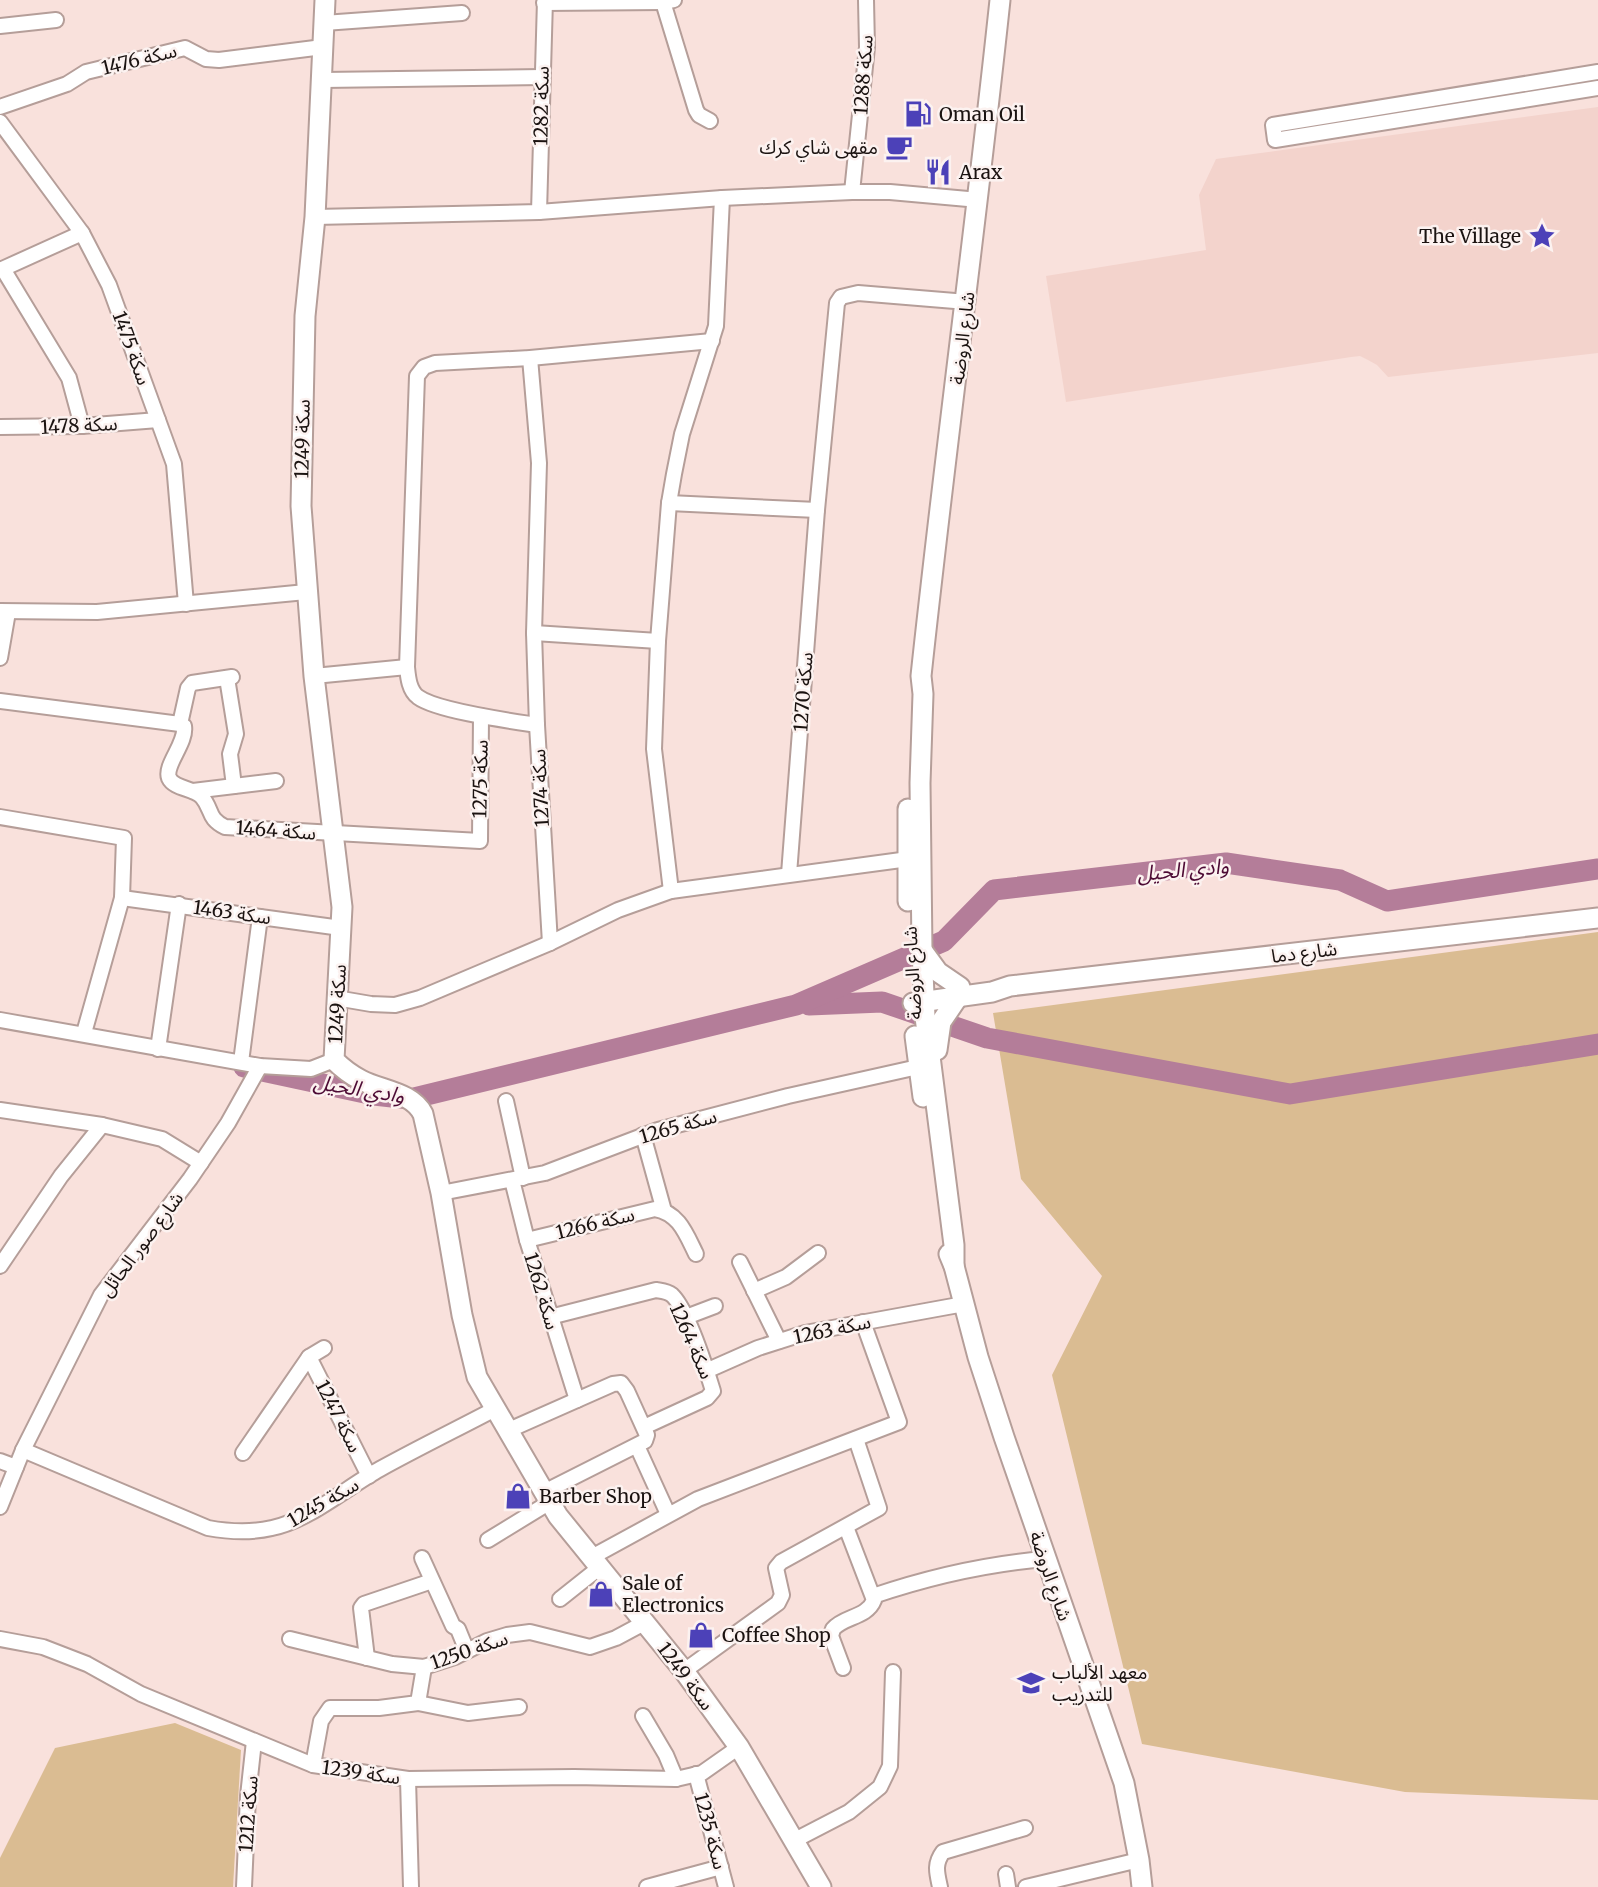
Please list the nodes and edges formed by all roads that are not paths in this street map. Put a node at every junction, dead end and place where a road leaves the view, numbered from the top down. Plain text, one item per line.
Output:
1 (325, 0) edge
2 (866, 0) edge
3 (1000, 0) edge
4 (668, 1) edge
5 (545, 2) edge
6 (462, 13) dead end
7 (56, 20) dead end
8 (324, 23) junction
9 (0, 26) edge
10 (324, 47) junction
11 (1598, 72) edge
12 (542, 77) junction
13 (323, 80) junction
14 (1598, 88) edge
15 (0, 107) edge
16 (710, 121) dead end
17 (0, 122) edge
18 (852, 192) junction
19 (722, 198) junction
20 (979, 200) junction
21 (539, 212) junction
22 (315, 217) junction
23 (82, 233) junction
24 (1, 269) edge
25 (967, 302) junction
26 (712, 341) junction
27 (530, 358) junction
28 (159, 420) junction
29 (82, 426) junction
30 (0, 427) edge
31 (669, 503) junction
32 (817, 510) junction
33 (306, 592) junction
34 (186, 604) junction
35 (4, 611) edge
36 (534, 633) junction
37 (658, 641) junction
38 (0, 658) edge
39 (407, 667) junction
40 (314, 676) junction
41 (0, 701) edge
42 (481, 716) junction
43 (180, 724) junction
44 (537, 725) junction
45 (276, 781) dead end
46 (234, 786) junction
47 (193, 791) junction
48 (0, 817) edge
49 (333, 834) junction
50 (480, 841) joint
51 (914, 858) junction
52 (789, 874) junction
53 (671, 891) junction
54 (122, 898) junction
55 (179, 904) junction
56 (260, 917) junction
57 (1598, 918) edge
58 (341, 928) junction
59 (550, 943) junction
60 (922, 950) junction
61 (959, 992) junction
62 (337, 998) junction
63 (918, 998) junction
64 (0, 1020) edge
65 (84, 1033) junction
66 (158, 1049) junction
67 (334, 1060) junction
68 (241, 1062) junction
69 (260, 1066) junction
70 (918, 1067) junction
71 (506, 1101) dead end
72 (0, 1110) edge
73 (103, 1125) junction
74 (643, 1135) junction
75 (942, 1148) junction
76 (201, 1163) junction
77 (517, 1179) junction
78 (441, 1193) junction
79 (664, 1211) junction
80 (527, 1240) junction
81 (818, 1253) dead end
82 (696, 1254) dead end
83 (740, 1262) dead end
84 (0, 1266) edge
85 (954, 1266) junction
86 (754, 1291) junction
87 (964, 1304) junction
88 (716, 1306) dead end
89 (550, 1317) junction
90 (686, 1317) junction
91 (863, 1322) junction
92 (779, 1341) junction
93 (324, 1348) dead end
94 (309, 1357) junction
95 (706, 1371) junction
96 (577, 1400) junction
97 (495, 1409) junction
98 (644, 1427) junction
99 (509, 1430) junction
100 (856, 1440) junction
101 (638, 1446) junction
102 (23, 1450) junction
103 (243, 1453) dead end
104 (0, 1461) edge
105 (16, 1467) junction
106 (369, 1476) junction
107 (547, 1497) junction
108 (0, 1507) edge
109 (668, 1514) junction
110 (846, 1527) junction
111 (488, 1540) dead end
112 (422, 1558) dead end
113 (1045, 1559) junction
114 (595, 1563) junction
115 (432, 1581) junction
116 (873, 1596) junction
117 (560, 1599) dead end
118 (644, 1623) junction
119 (0, 1639) edge
120 (290, 1639) dead end
121 (467, 1651) junction
122 (367, 1658) junction
123 (424, 1667) junction
124 (843, 1668) dead end
125 (684, 1671) junction
126 (893, 1672) dead end
127 (418, 1703) junction
128 (519, 1707) dead end
129 (643, 1716) dead end
130 (254, 1741) junction
131 (739, 1747) junction
132 (313, 1765) junction
133 (696, 1774) junction
134 (408, 1779) junction
135 (676, 1779) junction
136 (1025, 1828) dead end
137 (795, 1840) junction
138 (1139, 1860) junction
139 (721, 1867) junction
140 (244, 1887) edge
141 (411, 1887) edge
142 (647, 1887) edge
143 (726, 1887) edge
144 (821, 1887) edge
145 (940, 1887) edge
146 (1026, 1887) edge
147 (1142, 1887) edge

1 - 8 main road, سكة 1249
2 - 18 street, سكة 1288
3 - 20 main road, شارع الروضة
4 - 5 street
4 - 16 street
5 - 12 street, سكة 1282
6 - 8 street
7 - 9 street
8 - 10 main road, سكة 1249
10 - 13 main road, سكة 1249
10 - 15 street, سكة 1476
11 - 14 street
12 - 13 street
12 - 21 street, سكة 1282
13 - 22 main road, سكة 1249
17 - 23 street, سكة 1475
18 - 19 street
18 - 20 street
19 - 21 street
19 - 26 street
20 - 25 main road, شارع الروضة
21 - 22 street
22 - 33 main road, سكة 1249
23 - 24 street
23 - 28 street, سكة 1475
24 - 29 street
25 - 32 street, سكة 1270
25 - 51 main road, شارع الروضة
26 - 27 street
26 - 31 street
27 - 36 street, سكة 1274
27 - 39 street
28 - 29 street, سكة 1478
28 - 34 street, سكة 1475
29 - 30 street, سكة 1478
31 - 32 street
31 - 37 street
32 - 52 street, سكة 1270
33 - 34 street
33 - 40 main road, سكة 1249
34 - 35 street
35 - 38 street
36 - 37 street
36 - 44 street, سكة 1274
37 - 53 street
39 - 40 street
39 - 42 street
40 - 49 main road, سكة 1249
41 - 43 street
42 - 44 street
42 - 50 street, سكة 1275
43 - 46 street
43 - 47 street, سكة 1464
44 - 59 street, سكة 1274
45 - 46 street
46 - 47 street
47 - 49 street, سكة 1464
48 - 54 street
49 - 50 street, سكة 1464
49 - 58 main road, سكة 1249
51 - 52 street
51 - 60 main road, شارع الروضة
51 - 63 main road, شارع الروضة
52 - 53 street
53 - 59 street
54 - 55 street, سكة 1463
54 - 65 street
55 - 56 street, سكة 1463
55 - 66 street
56 - 58 street, سكة 1463
56 - 68 street
57 - 61 main road, شارع دما
58 - 62 main road, سكة 1249
59 - 62 street
60 - 61 main road
60 - 63 main road, شارع الروضة
61 - 63 main road, شارع دما
61 - 75 main road
62 - 67 main road, سكة 1249
63 - 70 main road, شارع الروضة
63 - 75 main road, شارع الروضة
64 - 65 street
65 - 66 street
66 - 68 street
67 - 69 street
67 - 78 main road, سكة 1249
68 - 69 street
69 - 76 street, شارع صور الحائل
70 - 74 street, سكة 1265
70 - 85 main road, شارع الروضة
71 - 77 street, سكة 1262
72 - 73 street
73 - 76 street
73 - 84 street
74 - 77 street, سكة 1265
74 - 79 street
75 - 85 main road, شارع الروضة
76 - 102 street, شارع صور الحائل
77 - 78 street, سكة 1265
77 - 80 street, سكة 1262
78 - 97 main road, سكة 1249
79 - 80 street, سكة 1266
79 - 82 street
80 - 89 street, سكة 1262
81 - 86 street
83 - 86 street
85 - 87 main road, شارع الروضة
86 - 92 street
87 - 91 street, سكة 1263
87 - 113 main road, شارع الروضة
88 - 90 street
89 - 90 street, سكة 1264
89 - 96 street, سكة 1262
90 - 95 street, سكة 1264
91 - 92 street, سكة 1263
91 - 100 street
92 - 95 street, سكة 1263
93 - 94 street, سكة 1247
94 - 103 street, سكة 1247
94 - 106 street, سكة 1247
95 - 98 street, سكة 1264
96 - 98 street
96 - 99 street
97 - 99 main road, سكة 1249
97 - 106 street, سكة 1245
98 - 101 street
99 - 107 main road, سكة 1249
100 - 109 street
100 - 110 street
101 - 107 street
101 - 109 street
102 - 105 street, شارع صور الحائل
102 - 106 street, سكة 1245
104 - 105 street
105 - 108 street, شارع صور الحائل
107 - 111 street
107 - 114 main road, سكة 1249
109 - 114 street
110 - 116 street
110 - 125 street
112 - 115 street
113 - 116 street
113 - 138 main road, شارع الروضة
114 - 117 street
114 - 118 main road, سكة 1249
115 - 121 street
115 - 122 street
116 - 124 street
118 - 121 street, سكة 1250
118 - 125 main road, سكة 1249
119 - 130 street, سكة 1239
120 - 122 street, سكة 1250
121 - 123 street, سكة 1250
122 - 123 street, سكة 1250
123 - 127 street
125 - 131 main road, سكة 1249
126 - 137 street
127 - 128 street
127 - 132 street
129 - 135 street
130 - 132 street, سكة 1239
130 - 140 street, سكة 1212
131 - 133 street, سكة 1239
131 - 137 main road, سكة 1249
132 - 134 street, سكة 1239
133 - 135 street, سكة 1239
133 - 139 street, سكة 1235
134 - 135 street, سكة 1239
134 - 141 street
136 - 145 street
137 - 144 main road, سكة 1249
138 - 146 street
138 - 147 main road, شارع الروضة
139 - 142 street
139 - 143 street, سكة 1235

